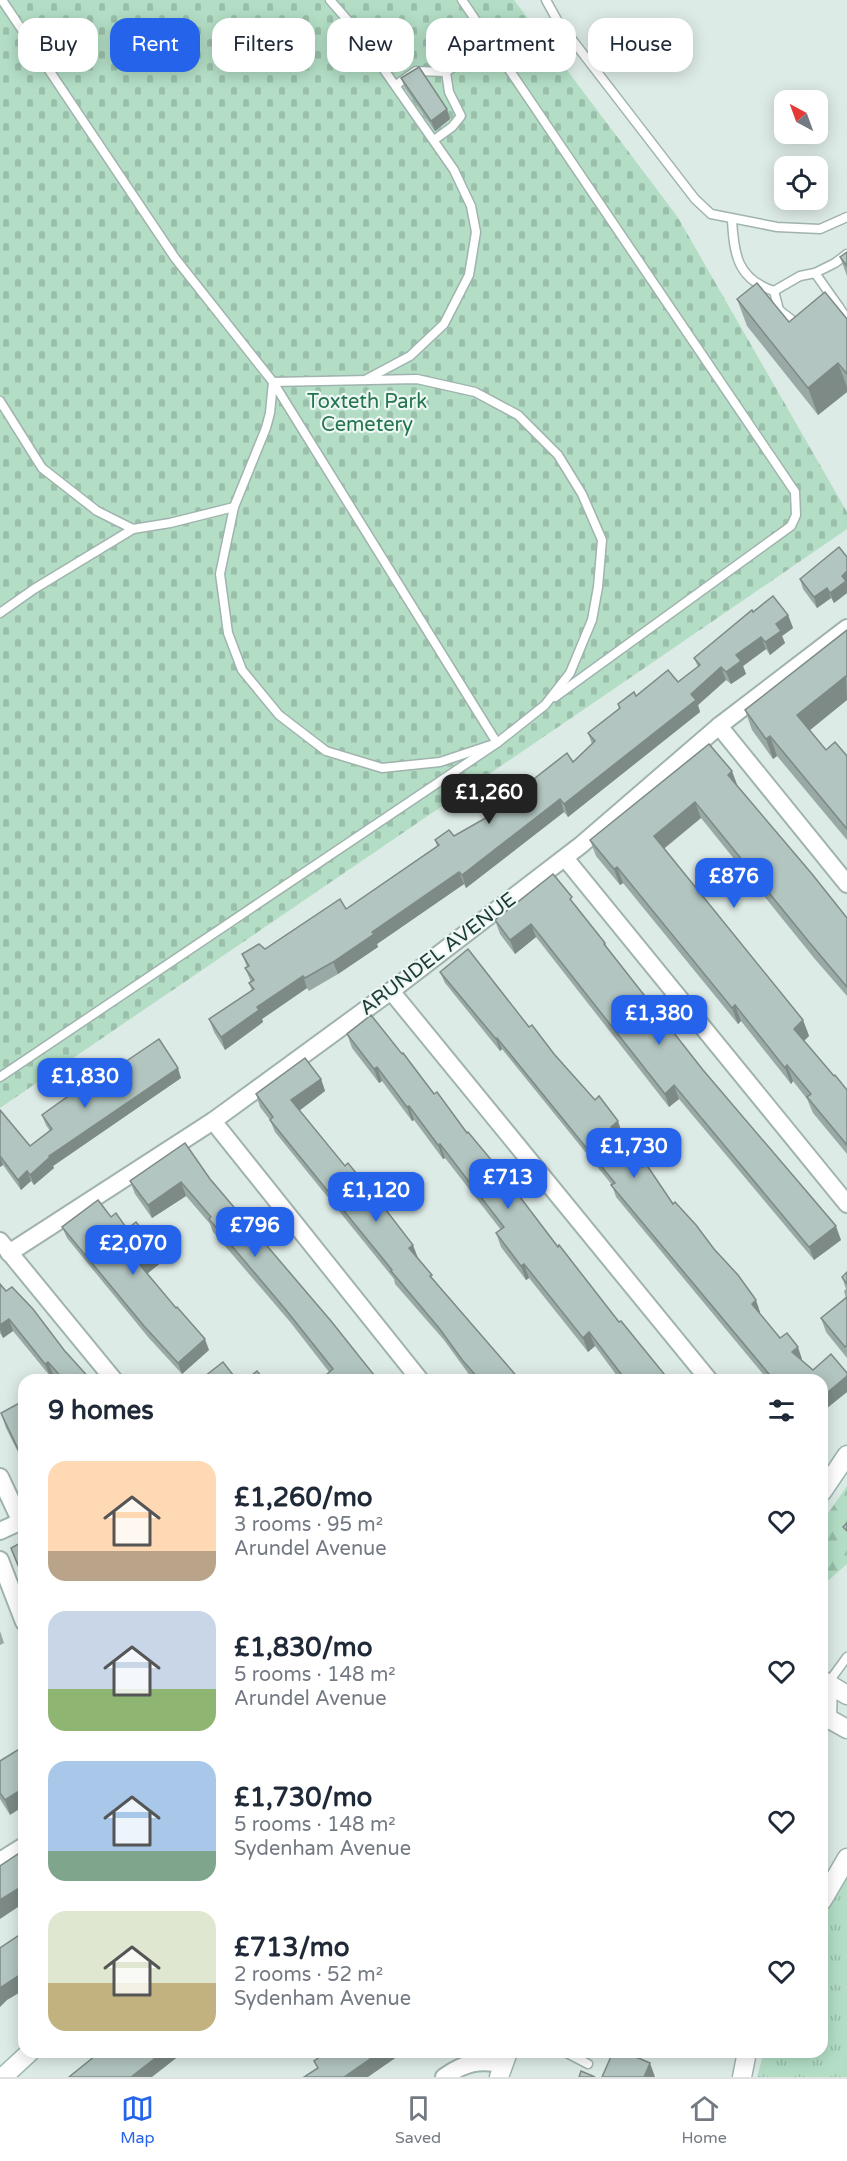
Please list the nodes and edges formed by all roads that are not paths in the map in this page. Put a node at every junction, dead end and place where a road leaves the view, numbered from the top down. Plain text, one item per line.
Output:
1 (2, 0) edge
2 (330, 0) edge
3 (462, 0) edge
4 (546, 0) edge
5 (474, 18) edge
6 (426, 71) edge
7 (446, 72) edge
8 (511, 72) edge
9 (396, 85) junction
10 (434, 140) junction
11 (847, 217) edge
12 (732, 220) junction
13 (847, 254) edge
14 (815, 273) junction
15 (774, 291) junction
16 (839, 307) junction
17 (822, 318) edge
18 (847, 319) edge
19 (805, 321) edge
20 (363, 381) junction
21 (273, 382) junction
22 (0, 401) edge
23 (234, 507) junction
24 (133, 529) junction
25 (0, 613) edge
26 (847, 627) edge
27 (545, 705) junction
28 (719, 726) junction
29 (497, 743) junction
30 (565, 858) junction
31 (847, 884) edge
32 (391, 991) junction
33 (0, 1077) edge
34 (213, 1121) junction
35 (847, 1204) edge
36 (5, 1247) edge
37 (109, 1374) edge
38 (415, 1374) edge
39 (703, 1374) edge
40 (847, 1455) edge
41 (0, 1477) edge
42 (828, 1483) edge
43 (18, 1513) edge
44 (18, 1523) edge
45 (0, 1531) edge
46 (0, 1560) edge
47 (18, 1606) edge
48 (847, 1657) edge
49 (828, 1679) edge
50 (828, 1684) edge
51 (847, 1695) edge
52 (828, 1718) edge
53 (847, 1729) edge
54 (18, 1850) edge
55 (847, 1858) edge
56 (0, 1861) edge
57 (828, 1891) edge
58 (24, 2058) edge
59 (576, 2058) edge
60 (746, 2058) edge
61 (503, 2064) edge
62 (588, 2064) dead end
63 (3, 2077) edge
64 (444, 2077) edge
65 (742, 2077) edge

1 - 21 lane
2 - 9 lane
3 - 5 lane
4 - 12 lane
6 - 9 lane
7 - 10 lane
8 - 27 lane
9 - 10 lane
10 - 20 lane
11 - 12 lane
12 - 15 lane
13 - 14 lane
14 - 15 lane
14 - 16 lane
15 - 19 lane
16 - 17 lane
16 - 18 lane
20 - 21 lane
20 - 27 lane
21 - 23 lane
21 - 29 lane
22 - 24 lane
23 - 24 lane
23 - 29 lane
24 - 25 lane
26 - 28 street, ARUNDEL AVENUE
27 - 29 lane
28 - 30 street, ARUNDEL AVENUE
28 - 31 street
29 - 33 lane
30 - 32 street, ARUNDEL AVENUE
30 - 35 street
32 - 34 street, ARUNDEL AVENUE
32 - 39 street
34 - 36 street, ARUNDEL AVENUE
34 - 38 street
36 - 37 street
40 - 42 street
41 - 43 street
44 - 45 street
46 - 47 street
48 - 49 lane
50 - 51 street
52 - 53 street
54 - 56 street
55 - 57 street
58 - 63 street
59 - 62 lane
60 - 65 street
61 - 64 street

